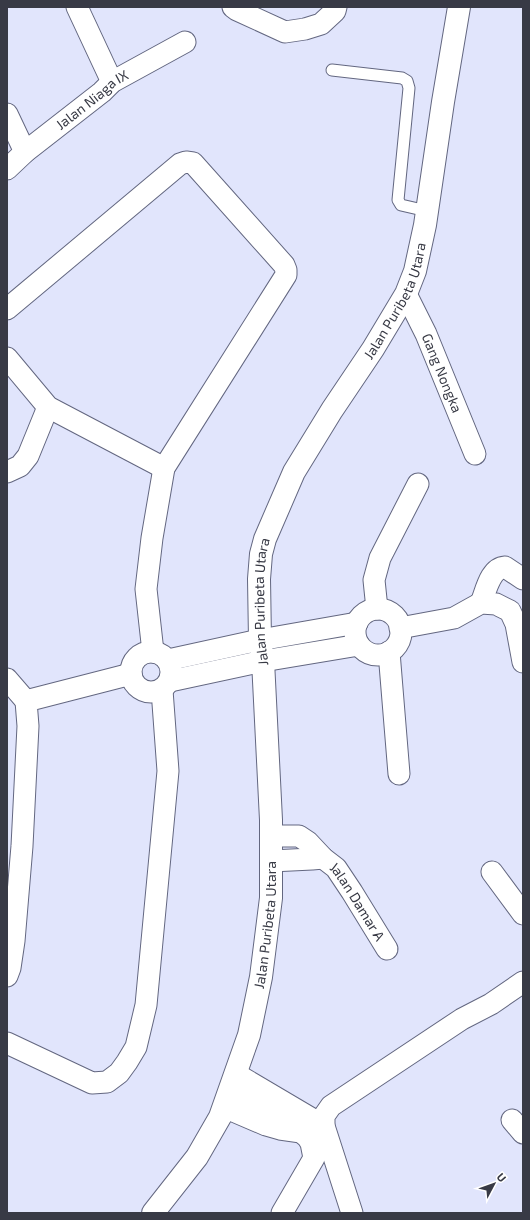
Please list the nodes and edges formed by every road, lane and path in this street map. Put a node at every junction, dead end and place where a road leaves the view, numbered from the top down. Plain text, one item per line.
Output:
1 (78, 7) edge
2 (233, 7) edge
3 (336, 7) edge
4 (460, 7) edge
5 (185, 42) dead end
6 (332, 70) dead end
7 (112, 82) junction
8 (7, 114) edge
9 (25, 152) junction
10 (7, 169) edge
11 (427, 211) junction
12 (406, 294) junction
13 (7, 309) edge
14 (7, 358) edge
15 (48, 408) junction
16 (476, 454) dead end
17 (164, 468) junction
18 (7, 472) edge
19 (418, 484) dead end
20 (523, 579) edge
21 (481, 603) junction
22 (377, 609) junction
23 (357, 623) junction
24 (400, 628) junction
25 (260, 640) junction
26 (359, 645) junction
27 (389, 652) junction
28 (160, 656) junction
29 (263, 661) junction
30 (523, 662) edge
31 (131, 674) junction
32 (7, 679) edge
33 (166, 685) junction
34 (26, 701) junction
35 (399, 774) dead end
36 (271, 836) junction
37 (323, 858) junction
38 (271, 861) junction
39 (492, 872) dead end
40 (523, 914) edge
41 (387, 949) dead end
42 (7, 976) edge
43 (523, 982) edge
44 (7, 1043) edge
45 (230, 1090) junction
46 (324, 1126) junction
47 (154, 1213) edge
48 (282, 1213) edge
49 (352, 1213) edge

1 - 7 street
2 - 3 street
4 - 11 street, Jalan Puribeta Utara
5 - 7 street, Jalan Niaga IX
6 - 11 lane
7 - 9 street, Jalan Niaga IX
8 - 9 street
9 - 10 street, Jalan Niaga IX
11 - 12 street, Jalan Puribeta Utara
12 - 16 street, Gang Nongka
12 - 25 street, Jalan Puribeta Utara
13 - 17 street
14 - 15 street
15 - 17 street
15 - 18 street
17 - 28 street
19 - 22 street
20 - 21 street
21 - 24 street
21 - 30 street
22 - 23 street
22 - 24 street
23 - 25 street
23 - 26 street
24 - 27 street
25 - 28 street
25 - 29 street, Jalan Puribeta Utara
26 - 27 street
26 - 29 street
27 - 35 street
28 - 31 street
28 - 33 street
29 - 33 street
29 - 36 street, Jalan Puribeta Utara
31 - 33 street
31 - 34 street
32 - 34 street
33 - 44 street
34 - 42 street
36 - 37 street, Jalan Damar A
36 - 38 street, Jalan Puribeta Utara
37 - 38 street, Jalan Damar A
37 - 41 street, Jalan Damar A
38 - 45 street, Jalan Puribeta Utara
39 - 40 street
43 - 46 street
45 - 46 street
45 - 47 street, Jalan Puribeta Utara
45 - 48 street
46 - 49 street

